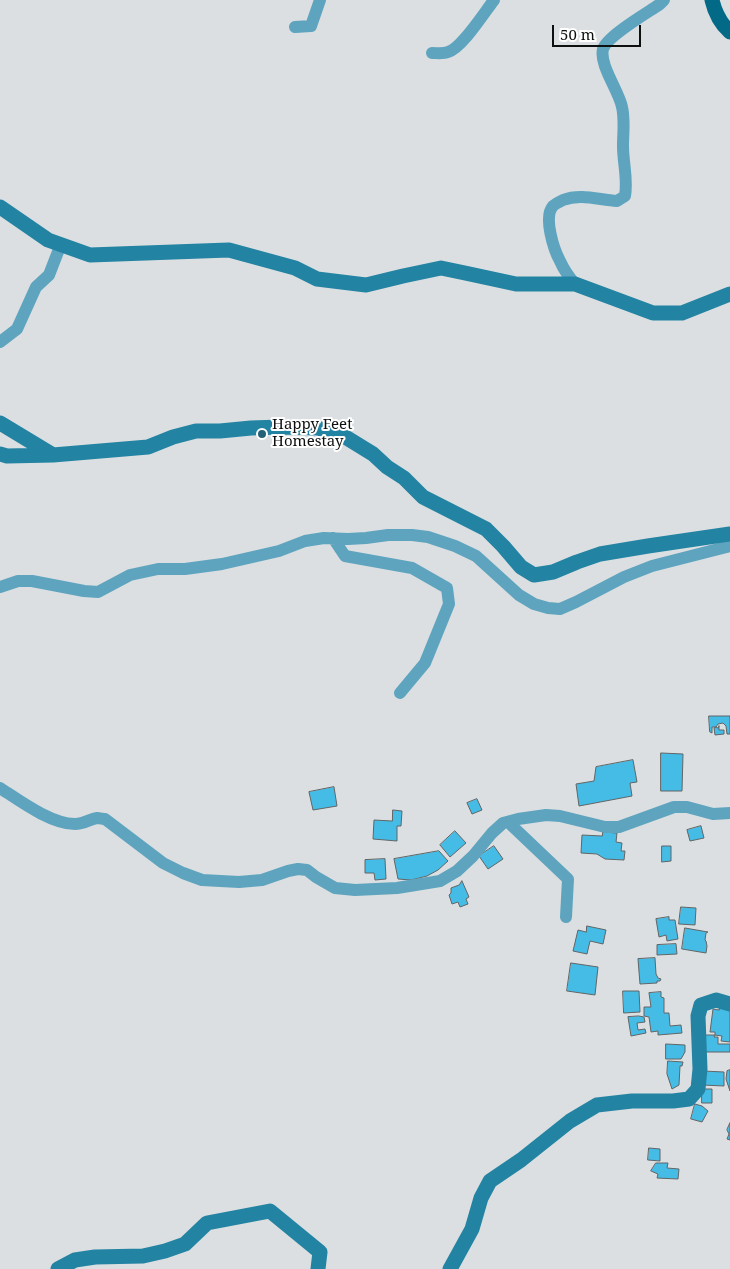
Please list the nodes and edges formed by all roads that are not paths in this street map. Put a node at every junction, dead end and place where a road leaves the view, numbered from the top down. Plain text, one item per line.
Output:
1 (320, 0) edge
2 (494, 0) edge
3 (664, 0) edge
4 (712, 0) edge
5 (296, 27) dead end
6 (730, 32) edge
7 (432, 53) dead end
8 (0, 207) edge
9 (61, 244) junction
10 (575, 284) junction
11 (730, 294) edge
12 (0, 342) edge
13 (0, 422) edge
14 (0, 454) edge
15 (53, 454) junction
16 (730, 534) edge
17 (333, 538) junction
18 (730, 546) edge
19 (0, 587) edge
20 (400, 693) dead end
21 (0, 788) edge
22 (730, 813) edge
23 (508, 822) junction
24 (566, 917) dead end
25 (730, 1004) edge
26 (58, 1269) edge
27 (318, 1269) edge
28 (450, 1269) edge

1 - 5 street
2 - 7 street
3 - 10 street
4 - 6 main road
8 - 9 street
9 - 10 street
9 - 12 street
10 - 11 street
13 - 15 street
14 - 15 street
15 - 16 street
17 - 18 street
17 - 19 street
17 - 20 street
21 - 23 street
22 - 23 street
23 - 24 street
25 - 28 street
26 - 27 street

